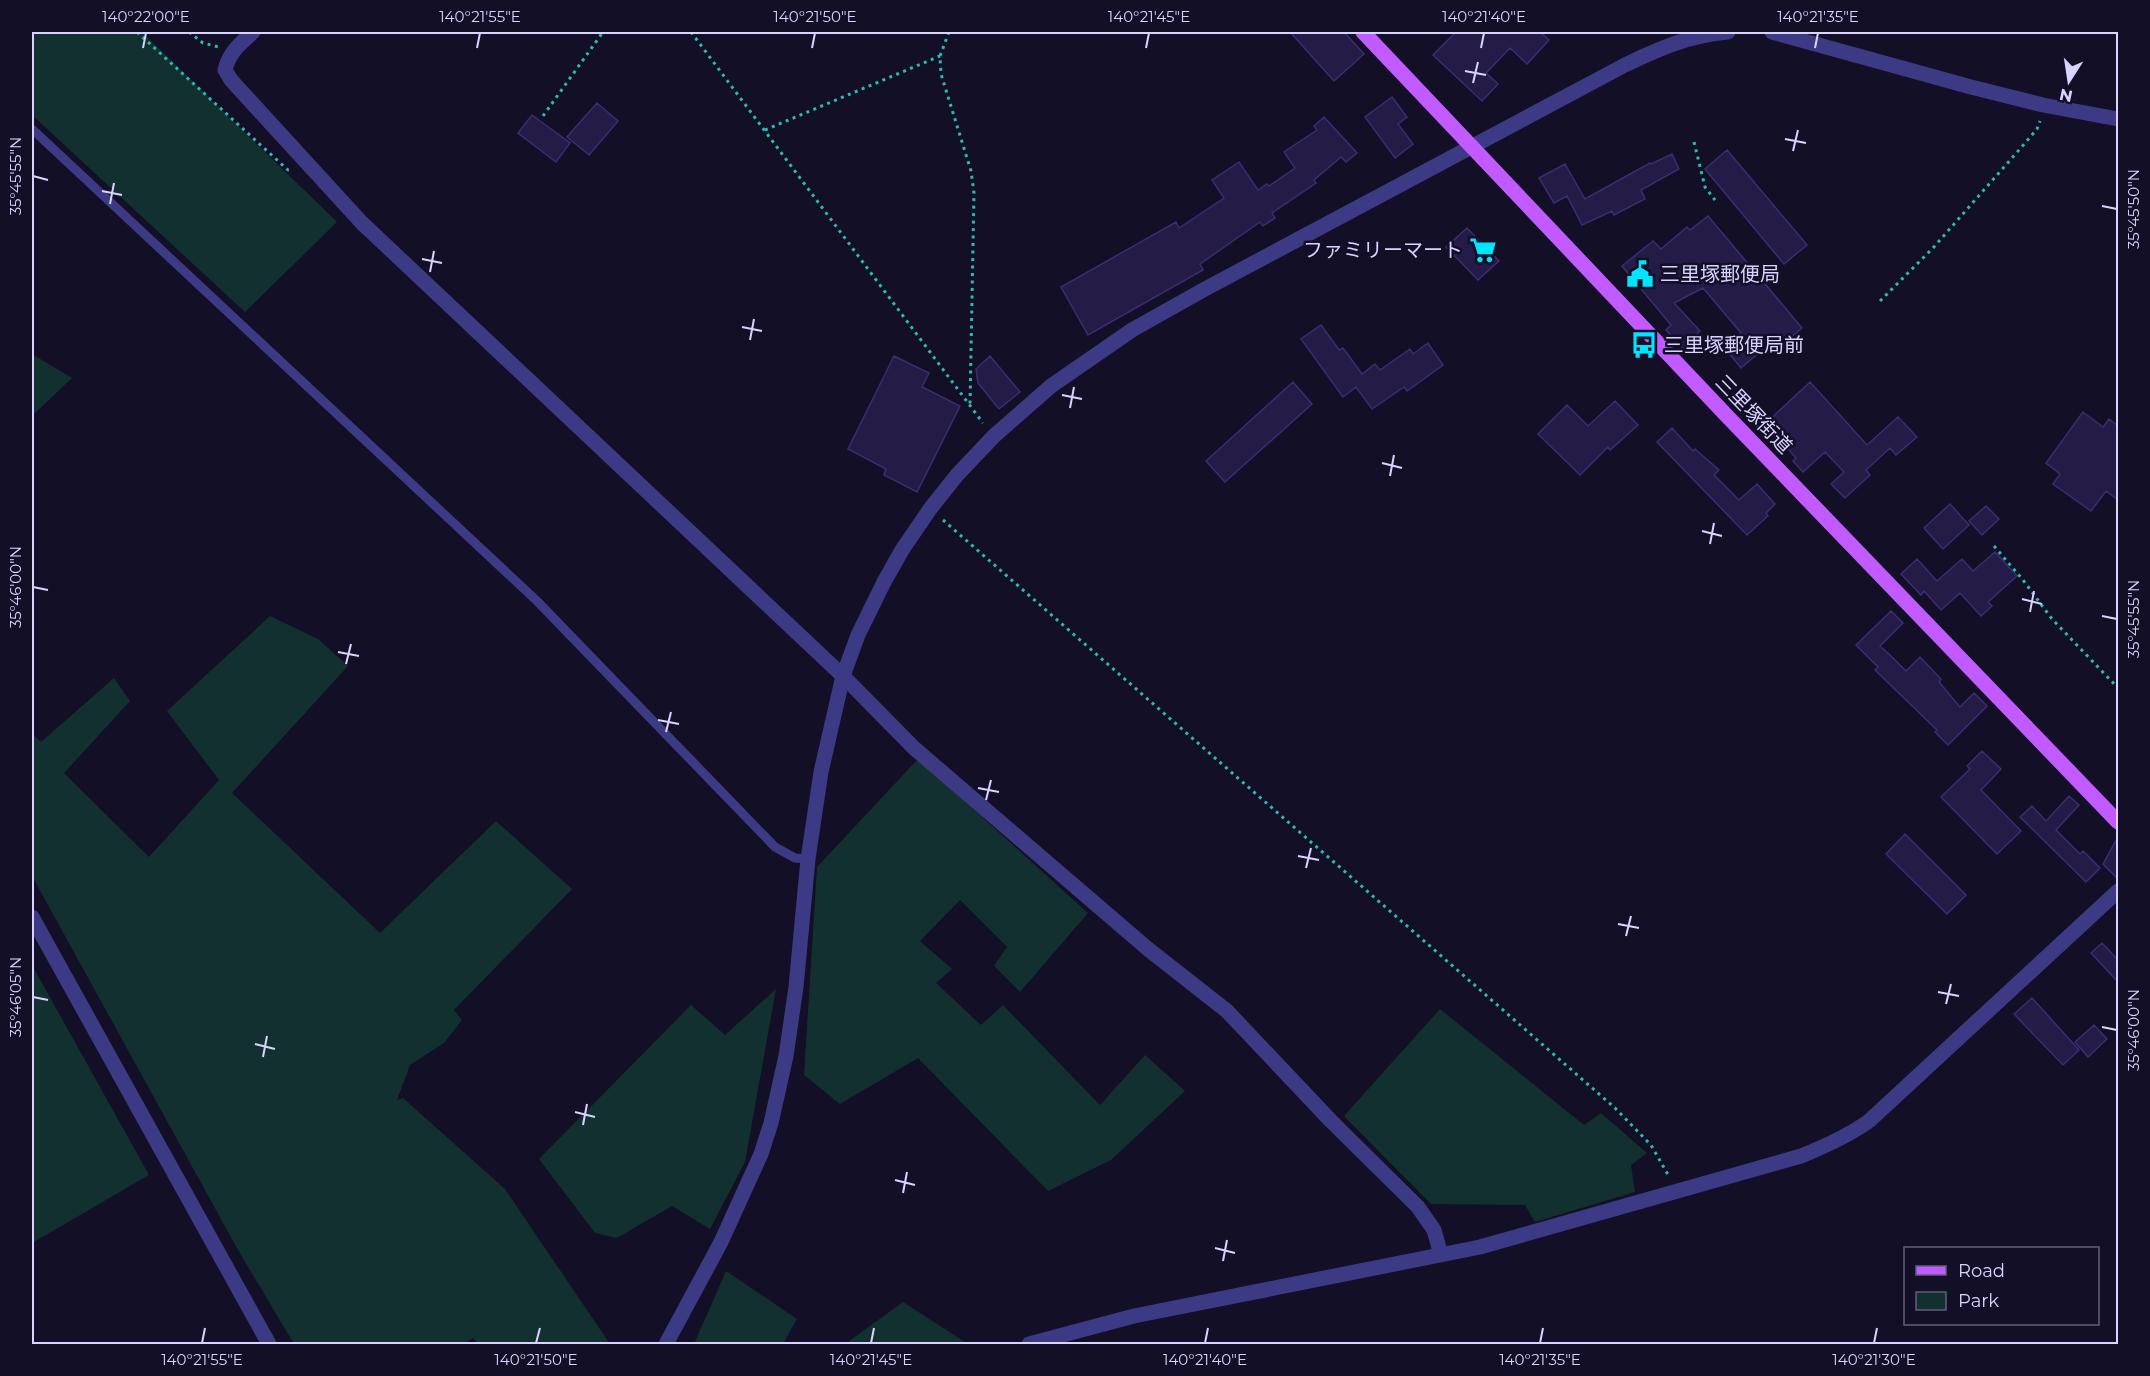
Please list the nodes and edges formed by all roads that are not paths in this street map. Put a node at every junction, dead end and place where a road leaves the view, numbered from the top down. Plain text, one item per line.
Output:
1 (253, 32) edge
2 (1363, 32) edge
3 (1728, 32) edge
4 (1772, 32) edge
5 (2118, 119) edge
6 (32, 129) edge
7 (1471, 146) junction
8 (843, 676) junction
9 (2118, 822) edge
10 (808, 859) junction
11 (2118, 891) edge
12 (32, 917) edge
13 (1441, 1255) junction
14 (269, 1344) edge
15 (666, 1344) edge
16 (1029, 1344) edge

1 - 8 street
2 - 7 main road, 三里塚街道
3 - 7 street
4 - 5 street
6 - 10 lane
7 - 8 street
7 - 9 main road, 三里塚街道
8 - 10 street
8 - 13 street
10 - 15 street
11 - 13 street
12 - 14 street
13 - 16 street

